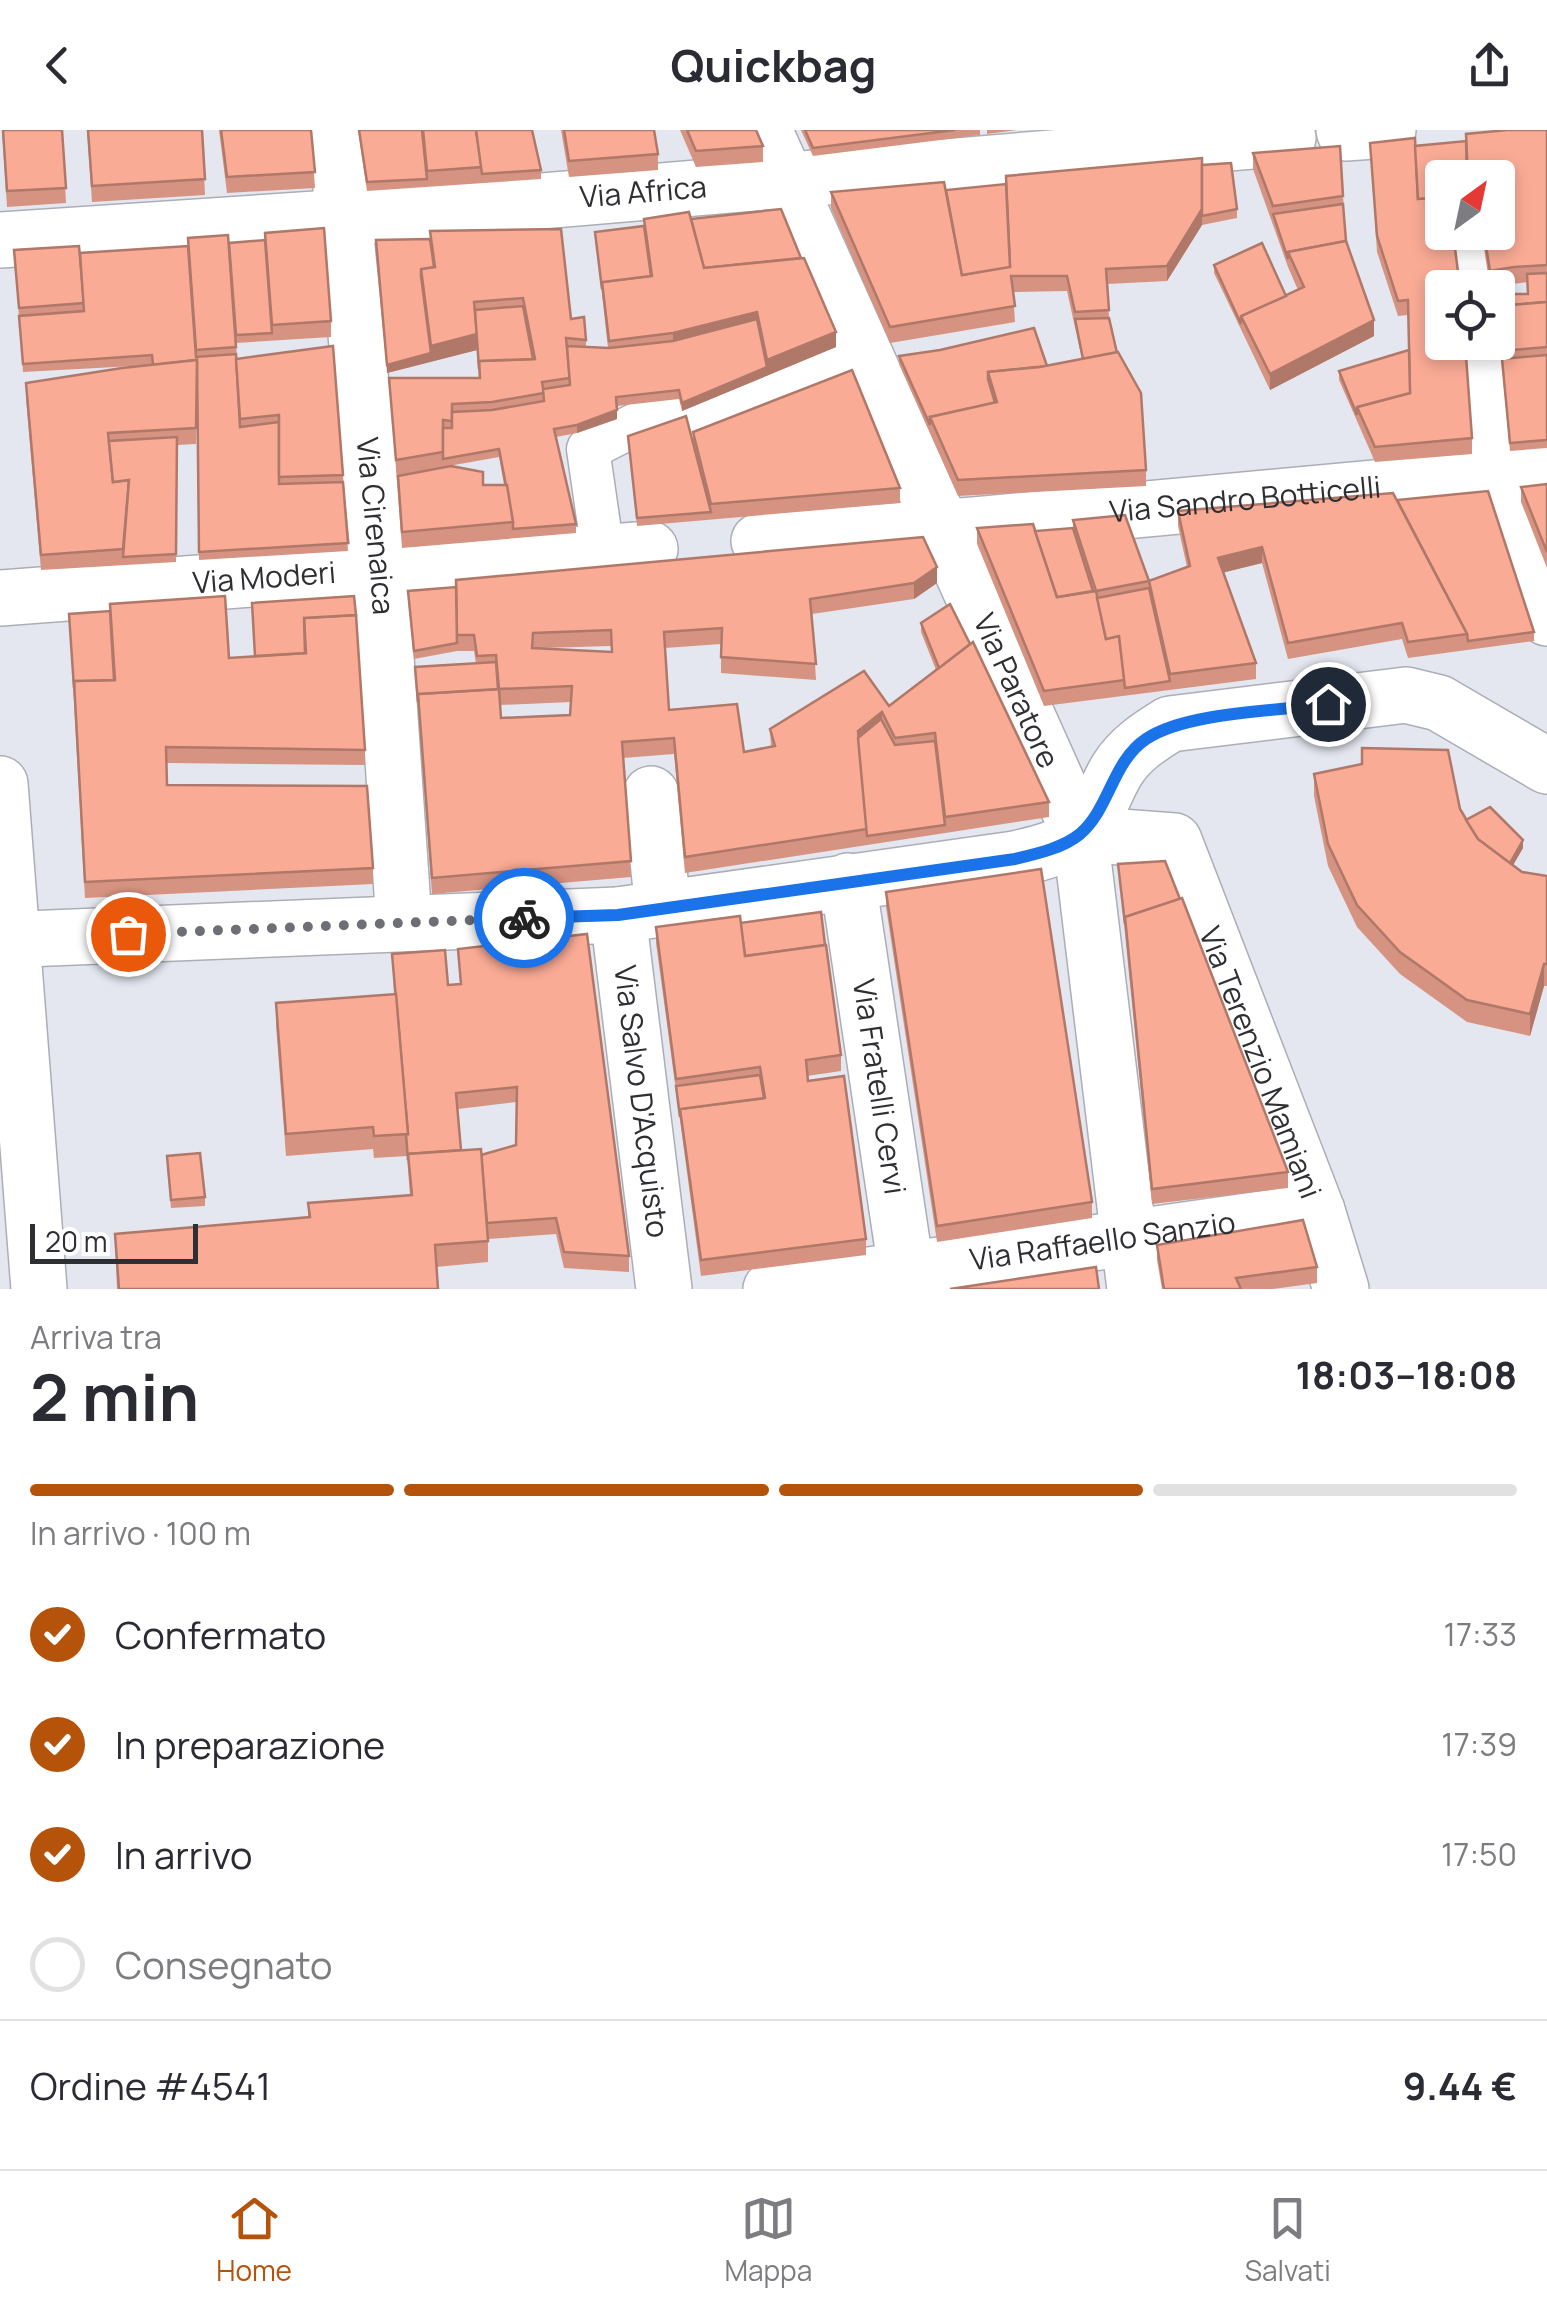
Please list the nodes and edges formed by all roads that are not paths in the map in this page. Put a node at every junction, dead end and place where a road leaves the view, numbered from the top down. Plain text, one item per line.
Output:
1 (334, 130) edge
2 (764, 130) edge
3 (1288, 138) dead end
4 (784, 180) junction
5 (345, 218) junction
6 (0, 240) edge
7 (865, 356) junction
8 (1485, 360) edge
9 (1522, 474) edge
10 (944, 527) junction
11 (759, 541) dead end
12 (626, 551) joint
13 (380, 570) junction
14 (0, 598) edge
15 (1547, 618) edge
16 (1547, 766) edge
17 (0, 784) edge
18 (651, 794) dead end
19 (1080, 834) junction
20 (848, 882) junction
21 (640, 912) junction
22 (404, 922) junction
23 (5, 939) edge
24 (1316, 1211) junction
25 (1132, 1263) edge
26 (908, 1279) edge
27 (39, 1289) edge
28 (664, 1289) edge
29 (771, 1289) edge
30 (1342, 1289) edge

1 - 5 street, Via Cirenaica
2 - 4 street, Via Paratore
3 - 4 street, Via Africa
4 - 5 street, Via Africa
4 - 7 street, Via Paratore
5 - 6 street, Via Africa
5 - 13 street, Via Cirenaica
7 - 10 street, Via Paratore
7 - 12 street
8 - 9 street
9 - 10 street, Via Sandro Botticelli
9 - 15 street
10 - 11 street
10 - 19 street, Via Paratore
12 - 13 street, Via Moderi
13 - 14 street, Via Moderi
13 - 22 street, Via Cirenaica
16 - 19 street
17 - 23 street
18 - 21 street, Via Salvo D'Acquisto
19 - 20 street
19 - 24 street, Via Terenzio Mamiani
19 - 25 street, Via Paratore
20 - 21 street
20 - 26 street, Via Fratelli Cervi
21 - 22 street
21 - 28 street, Via Salvo D'Acquisto
22 - 23 street
23 - 27 street
24 - 25 street, Via Raffaello Sanzio
24 - 30 street, Via Terenzio Mamiani
25 - 26 street, Via Raffaello Sanzio
26 - 29 street, Via Raffaello Sanzio

